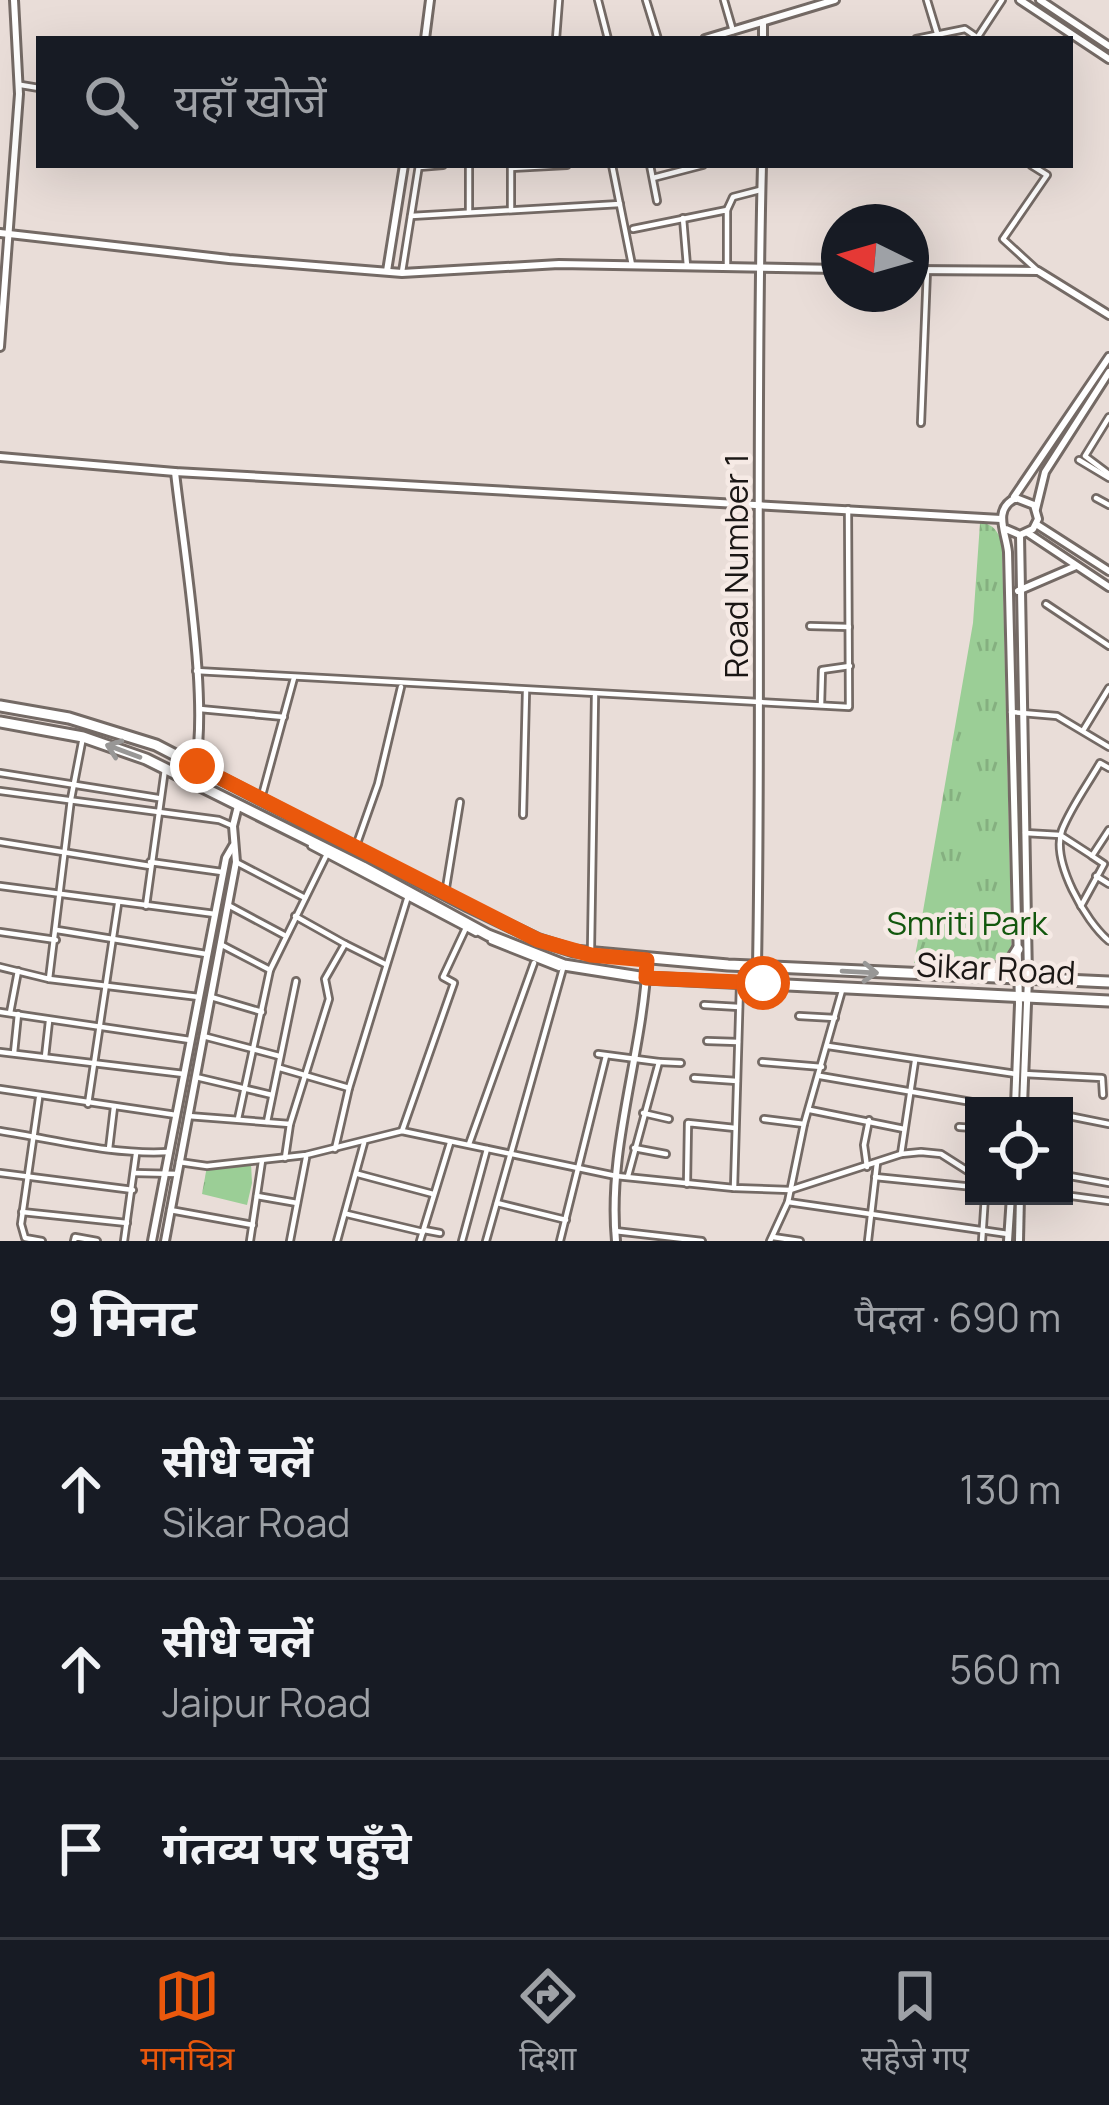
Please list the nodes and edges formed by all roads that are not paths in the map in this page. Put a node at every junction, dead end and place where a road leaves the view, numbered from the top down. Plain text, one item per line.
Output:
1 (14, 0) edge
2 (430, 0) edge
3 (560, 0) edge
4 (598, 0) edge
5 (646, 0) edge
6 (724, 0) edge
7 (835, 0) edge
8 (927, 0) edge
9 (1003, 0) edge
10 (1020, 0) edge
11 (1040, 0) edge
12 (763, 22) junction
13 (733, 31) junction
14 (937, 33) junction
15 (425, 36) edge
16 (556, 36) edge
17 (607, 36) edge
18 (657, 36) edge
19 (716, 36) edge
20 (763, 36) edge
21 (926, 36) edge
22 (974, 36) edge
23 (978, 36) edge
24 (1109, 46) edge
25 (1109, 58) edge
26 (19, 84) junction
27 (36, 87) edge
28 (404, 168) edge
29 (419, 168) edge
30 (469, 168) edge
31 (511, 168) edge
32 (613, 168) edge
33 (651, 168) edge
34 (691, 168) edge
35 (762, 168) edge
36 (1036, 168) edge
37 (653, 178) junction
38 (761, 189) junction
39 (657, 201) dead end
40 (620, 204) junction
41 (511, 210) junction
42 (727, 210) junction
43 (469, 212) junction
44 (411, 215) junction
45 (683, 218) junction
46 (633, 229) dead end
47 (4, 233) edge
48 (632, 265) junction
49 (687, 266) junction
50 (728, 267) junction
51 (759, 268) junction
52 (821, 269) edge
53 (929, 270) edge
54 (387, 271) junction
55 (1038, 271) junction
56 (401, 273) junction
57 (925, 312) edge
58 (1109, 315) edge
59 (0, 347) edge
60 (1109, 357) edge
61 (1109, 371) edge
62 (1109, 417) edge
63 (921, 423) dead end
64 (0, 457) edge
65 (1079, 460) dead end
66 (175, 472) junction
67 (1109, 476) edge
68 (1096, 498) dead end
69 (1012, 500) junction
70 (759, 503) junction
71 (1109, 505) edge
72 (848, 508) junction
73 (1036, 508) junction
74 (1001, 519) junction
75 (1036, 524) junction
76 (1006, 529) junction
77 (1024, 534) junction
78 (1076, 566) junction
79 (1109, 571) edge
80 (1109, 587) edge
81 (1018, 591) junction
82 (1046, 604) dead end
83 (810, 626) dead end
84 (849, 627) junction
85 (1109, 646) edge
86 (850, 666) junction
87 (196, 671) junction
88 (295, 676) junction
89 (401, 684) junction
90 (1109, 688) edge
91 (526, 692) junction
92 (595, 694) junction
93 (760, 702) junction
94 (0, 706) edge
95 (821, 706) junction
96 (199, 709) junction
97 (1011, 712) junction
98 (1022, 712) junction
99 (284, 717) junction
100 (0, 722) edge
101 (1083, 731) junction
102 (83, 737) junction
103 (1109, 747) edge
104 (1100, 763) junction
105 (197, 766) junction
106 (1109, 768) edge
107 (165, 769) junction
108 (0, 773) edge
109 (190, 782) junction
110 (74, 783) junction
111 (2, 793) edge
112 (158, 798) junction
113 (71, 799) junction
114 (261, 799) junction
115 (460, 802) dead end
116 (238, 806) junction
117 (156, 813) junction
118 (523, 815) dead end
119 (233, 826) junction
120 (1109, 830) edge
121 (1025, 833) junction
122 (1060, 835) junction
123 (0, 842) edge
124 (234, 843) junction
125 (355, 849) junction
126 (328, 852) junction
127 (65, 854) junction
128 (1092, 856) junction
129 (236, 862) junction
130 (150, 864) junction
131 (224, 872) junction
132 (1096, 877) junction
133 (1109, 884) edge
134 (0, 886) edge
135 (61, 891) junction
136 (445, 894) junction
137 (408, 896) junction
138 (305, 898) junction
139 (118, 904) junction
140 (1081, 906) junction
141 (146, 907) junction
142 (227, 910) junction
143 (216, 913) junction
144 (295, 916) junction
145 (468, 927) junction
146 (57, 930) junction
147 (0, 932) edge
148 (284, 935) junction
149 (113, 939) junction
150 (56, 940) junction
151 (1109, 941) edge
152 (345, 944) junction
153 (220, 945) junction
154 (1018, 949) junction
155 (208, 954) junction
156 (591, 955) junction
157 (536, 959) junction
158 (647, 960) junction
159 (386, 964) junction
160 (757, 966) junction
161 (0, 967) edge
162 (563, 967) junction
163 (18, 969) junction
164 (270, 970) junction
165 (974, 976) junction
166 (1023, 978) junction
167 (50, 979) junction
168 (646, 980) junction
169 (296, 981) dead end
170 (1109, 982) edge
171 (740, 984) junction
172 (106, 987) junction
173 (843, 989) junction
174 (200, 996) junction
175 (211, 997) junction
176 (1022, 998) junction
177 (1109, 1001) edge
178 (704, 1004) dead end
179 (739, 1006) junction
180 (0, 1012) edge
181 (262, 1012) junction
182 (14, 1013) junction
183 (799, 1016) dead end
184 (835, 1018) junction
185 (49, 1020) junction
186 (99, 1029) junction
187 (203, 1036) junction
188 (191, 1040) junction
189 (707, 1041) dead end
190 (738, 1042) junction
191 (828, 1046) junction
192 (254, 1050) junction
193 (0, 1052) edge
194 (14, 1053) junction
195 (598, 1054) dead end
196 (606, 1056) junction
197 (45, 1057) junction
198 (280, 1057) junction
199 (636, 1059) junction
200 (914, 1060) junction
201 (659, 1062) junction
202 (762, 1062) dead end
203 (95, 1064) junction
204 (681, 1064) dead end
205 (822, 1066) junction
206 (278, 1067) junction
207 (184, 1074) junction
208 (1020, 1074) junction
209 (305, 1075) junction
210 (820, 1076) junction
211 (196, 1077) junction
212 (694, 1078) dead end
213 (737, 1081) junction
214 (349, 1088) junction
215 (245, 1089) junction
216 (0, 1090) edge
217 (910, 1091) junction
218 (272, 1095) junction
219 (1103, 1095) dead end
220 (1019, 1097) edge
221 (39, 1098) junction
222 (965, 1101) edge
223 (88, 1104) junction
224 (114, 1107) junction
225 (809, 1109) junction
226 (643, 1113) junction
227 (176, 1115) junction
228 (188, 1116) junction
229 (1073, 1117) edge
230 (238, 1119) junction
231 (764, 1119) dead end
232 (869, 1120) junction
233 (267, 1122) junction
234 (688, 1123) junction
235 (290, 1124) junction
236 (804, 1124) junction
237 (1109, 1124) edge
238 (959, 1127) dead end
239 (965, 1127) edge
240 (736, 1128) junction
241 (904, 1129) junction
242 (0, 1131) edge
243 (402, 1131) junction
244 (34, 1136) junction
245 (451, 1141) junction
246 (364, 1143) junction
247 (469, 1144) junction
248 (634, 1148) junction
249 (335, 1149) junction
250 (487, 1149) junction
251 (109, 1150) junction
252 (169, 1152) junction
253 (136, 1154) junction
254 (666, 1154) dead end
255 (901, 1154) junction
256 (306, 1156) junction
257 (510, 1156) junction
258 (285, 1158) junction
259 (262, 1161) junction
260 (179, 1162) junction
261 (877, 1163) junction
262 (866, 1167) junction
263 (580, 1169) junction
264 (965, 1169) edge
265 (0, 1173) edge
266 (134, 1173) junction
267 (165, 1173) junction
268 (177, 1174) junction
269 (356, 1174) junction
270 (616, 1176) junction
271 (875, 1177) junction
272 (1073, 1177) edge
273 (27, 1178) junction
274 (627, 1178) junction
275 (1109, 1183) edge
276 (687, 1184) junction
277 (965, 1186) edge
278 (734, 1189) junction
279 (133, 1190) junction
280 (790, 1190) junction
281 (434, 1194) junction
282 (257, 1196) junction
283 (1073, 1196) edge
284 (1109, 1201) edge
285 (788, 1202) junction
286 (297, 1203) junction
287 (497, 1203) junction
288 (985, 1205) edge
289 (1014, 1205) edge
290 (1016, 1205) edge
291 (170, 1210) junction
292 (22, 1212) junction
293 (344, 1214) junction
294 (871, 1214) junction
295 (566, 1220) junction
296 (128, 1223) junction
297 (253, 1225) junction
298 (983, 1230) junction
299 (423, 1231) junction
300 (615, 1231) junction
301 (440, 1233) dead end
302 (1009, 1238) edge
303 (771, 1239) edge
304 (43, 1241) edge
305 (74, 1241) edge
306 (97, 1241) edge
307 (124, 1241) edge
308 (152, 1241) edge
309 (165, 1241) edge
310 (250, 1241) edge
311 (290, 1241) edge
312 (337, 1241) edge
313 (420, 1241) edge
314 (462, 1241) edge
315 (486, 1241) edge
316 (560, 1241) edge
317 (616, 1241) edge
318 (702, 1241) edge
319 (800, 1241) edge
320 (868, 1241) edge
321 (982, 1241) edge
322 (1018, 1241) edge

1 - 26 street
2 - 15 street
3 - 16 street
4 - 17 street
5 - 18 street
6 - 13 street
7 - 12 street
8 - 14 street
9 - 23 street
10 - 25 street
11 - 24 street
12 - 13 street
12 - 20 street
13 - 19 street
14 - 21 street
14 - 22 street
26 - 27 street
26 - 47 street
28 - 54 street
29 - 44 street
30 - 43 street
31 - 41 street
32 - 40 street
33 - 37 street
34 - 37 street
35 - 38 street, Road Number 1
36 - 55 street
37 - 39 street
38 - 42 street
38 - 51 street, Road Number 1
40 - 41 street
40 - 48 street
41 - 43 street
42 - 45 street
42 - 50 street
43 - 44 street
44 - 56 street
45 - 46 street
45 - 49 street
47 - 54 street
47 - 59 street
48 - 49 street
48 - 56 street
49 - 50 street
50 - 51 street
51 - 52 street
51 - 70 street, Road Number 1
53 - 55 street
54 - 56 street
55 - 58 street
57 - 63 street
60 - 69 street
61 - 73 street
62 - 67 street
64 - 66 street
65 - 67 street
66 - 70 street
66 - 87 street
68 - 71 street
69 - 73 street
69 - 74 street
70 - 72 street
70 - 93 street, Road Number 1
72 - 74 street
72 - 84 street
73 - 75 street
74 - 76 street
75 - 77 street
75 - 79 street
76 - 77 street
76 - 97 street
77 - 78 street
77 - 81 street
78 - 80 street
78 - 81 street
81 - 98 street
82 - 85 street
83 - 84 street
84 - 86 street
86 - 95 street
86 - 95 street
87 - 88 street
87 - 96 street
88 - 89 street
88 - 99 street
89 - 91 street
89 - 125 street
90 - 101 street
91 - 92 street
91 - 118 street
92 - 93 street
92 - 156 street
93 - 95 street
93 - 160 street, Road Number 1
94 - 105 main road
96 - 99 street
96 - 105 street
97 - 98 street
97 - 154 street
98 - 101 street
98 - 121 street
99 - 114 street
100 - 102 main road, Sikar Road
101 - 103 street
107 -> 102 main road, Sikar Road
102 - 110 street
103 - 104 street
104 - 106 street
104 - 122 street
105 - 109 street
105 - 114 main road
107 - 109 main road, Sikar Road
107 - 112 street
108 - 110 street
109 - 116 main road, Sikar Road
110 - 112 street
110 - 113 street
111 - 113 street
112 - 117 street
113 - 117 street
113 - 127 street
114 - 125 main road
115 - 136 street
116 - 119 street
116 - 126 main road, Sikar Road
117 - 119 street
117 - 130 street
119 - 124 street
120 - 128 street
121 - 122 street
121 - 166 street
122 - 128 street
122 - 140 street
123 - 127 street
124 - 129 street
124 - 131 street
125 - 136 main road
126 - 137 main road, Sikar Road
126 - 138 street
127 - 130 street
127 - 135 street
128 - 132 street
129 - 138 street
129 - 142 street
130 - 131 street
130 - 141 street
131 - 143 street
132 - 133 street
132 - 140 street
134 - 135 street
135 - 139 street
135 - 146 street
136 - 156 main road
137 - 145 main road, Sikar Road
137 - 159 street
138 - 144 street
139 - 141 street
139 - 149 street
140 - 151 street
141 - 143 street
142 - 143 street
142 - 148 street
142 - 153 street
143 - 155 street
144 - 148 street
144 - 152 street
145 - 157 main road, Sikar Road
145 - 243 street
146 - 149 street
146 - 150 street
147 - 150 street
148 - 164 street
149 - 155 street
149 - 172 street
150 - 167 street
152 - 159 street
152 - 209 street
153 - 164 street
153 - 175 street
154 - 165 main road
154 - 166 street
155 - 174 street
156 - 158 main road
157 - 162 main road, Sikar Road
157 - 247 street
158 - 160 main road
158 - 168 street
159 - 214 street
160 -> 165 main road
161 - 163 street
162 - 168 main road, Sikar Road
162 - 257 street
163 - 167 street
163 - 182 street
164 - 181 street
165 - 166 main road
166 - 170 main road
166 - 176 street
167 - 172 street
168 - 171 main road, Sikar Road
168 - 199 street
169 - 198 street
171 - 173 main road, Sikar Road
171 - 179 street
172 - 174 street
172 - 186 street
173 - 176 main road, Sikar Road
173 - 184 street
174 - 175 street
174 - 188 street
175 - 181 street
175 - 187 street
176 - 177 main road, Sikar Road
176 - 208 street
178 - 179 street
179 - 190 street
180 - 182 street
181 - 192 street
182 - 185 street
182 - 194 street
183 - 184 street
184 - 191 street
185 - 186 street
185 - 197 street
186 - 188 street
186 - 203 street
187 - 192 street
187 - 211 street
188 - 207 street
189 - 190 street
190 - 213 street
191 - 200 street
191 - 205 street
192 - 198 street
192 - 215 street
193 - 194 street
194 - 197 street
195 - 196 street
196 - 199 street
196 - 263 street
197 - 203 street
198 - 206 street
199 - 201 street
199 - 270 street
200 - 208 street
200 - 217 street
201 - 204 street
201 - 226 street
202 - 205 street
203 - 207 street
203 - 223 street
205 - 210 street
206 - 209 street
206 - 218 street
207 - 211 street
207 - 227 street
208 - 219 street
208 - 220 street
209 - 214 street
209 - 235 street
210 - 217 street
210 - 225 street
211 - 215 street
211 - 228 street
212 - 213 street
213 - 240 street
214 - 249 street
215 - 218 street
215 - 230 street
216 - 221 street
217 - 222 street
217 - 241 street
218 - 233 street
221 - 223 street
221 - 244 street
223 - 224 street
224 - 227 street
224 - 251 street
225 - 232 street
225 - 236 street
226 - 234 street
226 - 248 street
227 - 252 street
228 - 230 street
228 - 260 street
229 - 237 street
230 - 233 street
231 - 236 street
232 - 241 street
232 - 262 street
233 - 235 street
234 - 240 street
234 - 276 street
235 - 258 street
236 - 280 street
238 - 239 street
240 - 278 street
241 - 255 street
242 - 244 street
243 - 245 street
243 - 246 street
244 - 251 street
244 - 273 street
245 - 247 street
245 - 281 street
246 - 249 street
246 - 269 street
247 - 250 street
248 - 254 street
248 - 274 street
249 - 256 street
250 - 257 street
250 - 314 street
251 - 253 street
252 - 253 street
252 - 267 street
253 - 266 street
255 - 261 street
255 - 264 street
256 - 258 street
256 - 286 street
257 - 263 street
257 - 287 street
258 - 259 street
259 - 260 street
259 - 282 street
260 - 268 street
261 - 262 street
261 - 271 street
262 - 280 street
263 - 270 street
263 - 295 street
265 - 273 street
266 - 267 street
266 - 279 street
267 - 268 street
267 - 308 street
268 - 291 street
269 - 281 street
269 - 293 street
270 - 274 street
270 - 300 street
271 - 277 street
271 - 294 street
272 - 275 street
273 - 279 street
273 - 292 street
274 - 276 street
276 - 278 street
278 - 280 street
279 - 296 street
280 - 285 street
281 - 299 street
282 - 286 street
282 - 297 street
283 - 284 street
285 - 294 street
285 - 303 street
286 - 311 street
287 - 295 street
287 - 315 street
288 - 298 street
289 - 302 street
290 - 322 street
291 - 297 street
291 - 309 street
292 - 296 street
292 - 304 street
293 - 299 street
293 - 312 street
294 - 298 street
294 - 320 street
295 - 316 street
296 - 307 street
297 - 310 street
298 - 302 street
298 - 321 street
299 - 301 street
299 - 313 street
300 - 317 street
300 - 318 street
303 - 319 street
305 - 306 street

